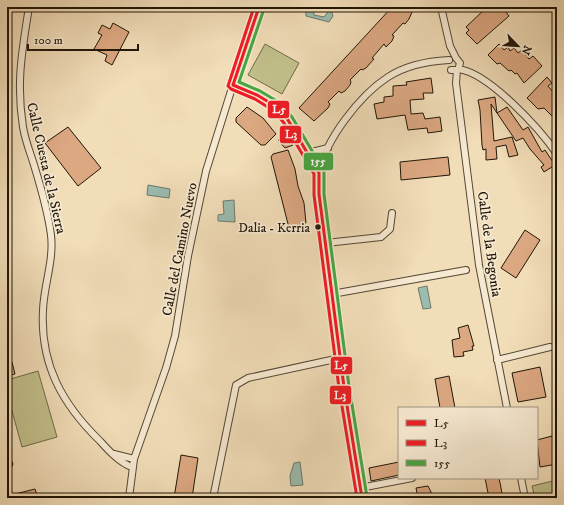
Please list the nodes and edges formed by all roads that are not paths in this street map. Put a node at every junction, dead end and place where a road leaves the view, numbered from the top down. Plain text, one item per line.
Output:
1 (29, 7) edge
2 (259, 7) edge
3 (441, 7) edge
4 (452, 59) junction
5 (455, 70) junction
6 (233, 86) junction
7 (328, 148) junction
8 (307, 151) junction
9 (557, 154) edge
10 (319, 173) junction
11 (392, 213) dead end
12 (326, 243) junction
13 (466, 270) dead end
14 (332, 294) junction
15 (550, 347) dead end
16 (340, 358) junction
17 (497, 360) junction
18 (507, 407) edge
19 (114, 454) junction
20 (134, 459) junction
21 (132, 467) junction
22 (407, 479) edge
23 (521, 479) edge
24 (360, 488) junction
25 (129, 498) edge
26 (213, 498) edge
27 (362, 498) edge
28 (525, 498) edge

1 - 19 street, Calle Cuesta de la Sierra
2 - 6 street, Calle del Camino Nuevo
3 - 4 street
4 - 5 street
4 - 5 street
4 - 7 street
5 - 9 street
5 - 17 street, Calle de la Begonia
6 - 8 street
6 - 20 street, Calle del Camino Nuevo
7 - 8 street
7 - 10 street
8 - 10 street
10 - 12 street
11 - 12 street
12 - 14 street
13 - 14 street
14 - 16 street
15 - 17 street
16 - 24 street
16 - 26 street
17 - 18 street, Calle de la Begonia
19 - 20 street
19 - 21 street, Calle Cuesta de la Sierra
20 - 21 street, Calle del Camino Nuevo
21 - 25 street, Calle del Camino Nuevo
22 - 24 street
23 - 28 street
24 - 27 street

